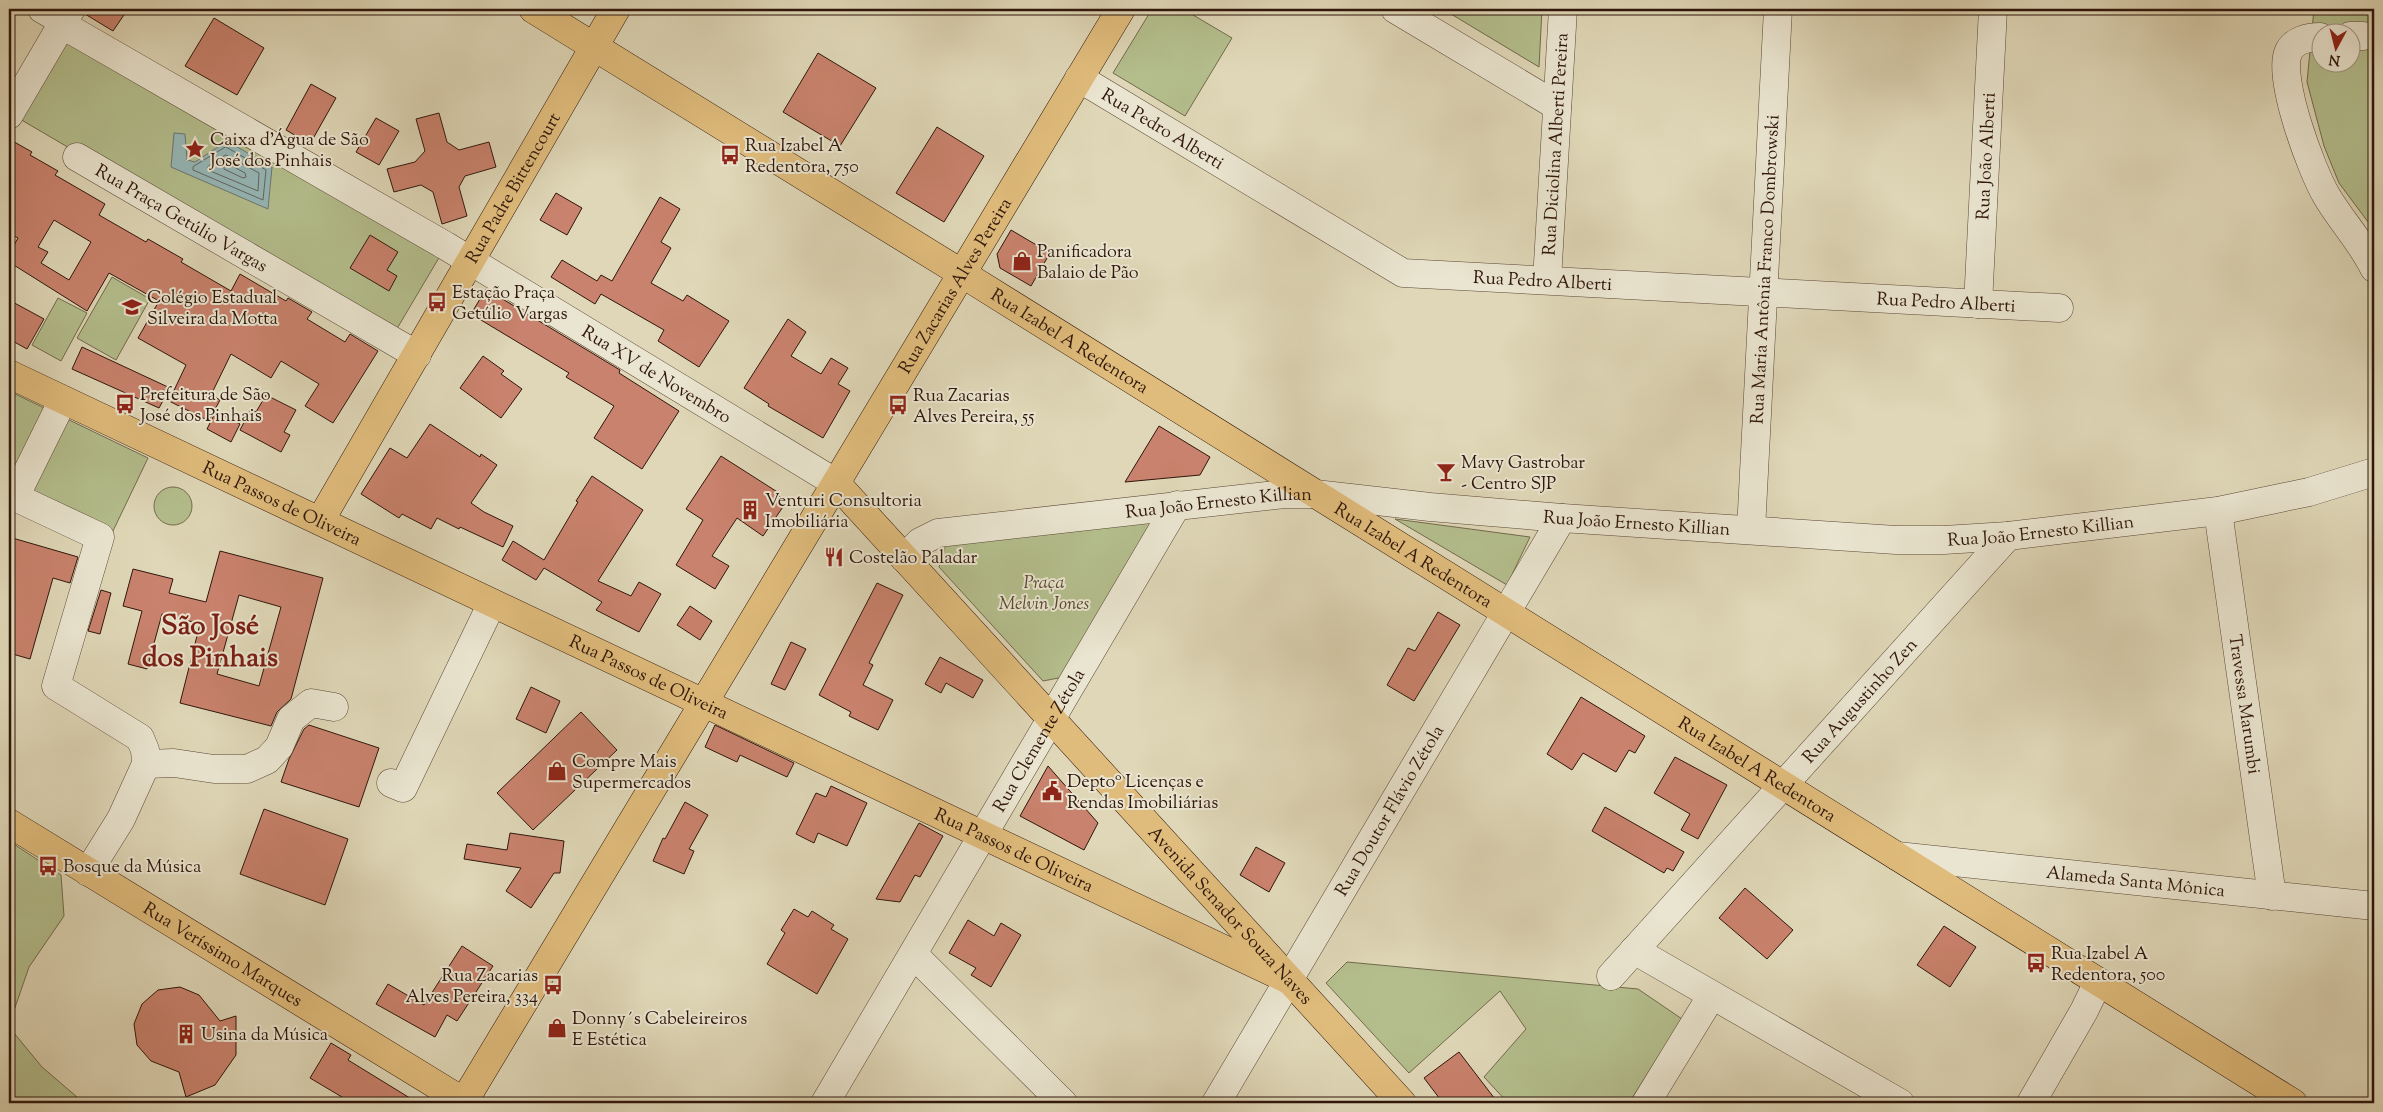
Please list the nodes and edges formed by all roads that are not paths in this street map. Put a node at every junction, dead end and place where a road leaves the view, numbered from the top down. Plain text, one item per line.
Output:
1 (534, 9) edge
2 (616, 9) edge
3 (1121, 9) edge
4 (1395, 9) edge
5 (1563, 9) edge
6 (1778, 9) edge
7 (1993, 9) edge
8 (57, 14) edge
9 (2310, 39) edge
10 (594, 46) junction
11 (1079, 78) junction
12 (1557, 106) junction
13 (9, 115) edge
14 (77, 157) dead end
15 (470, 261) junction
16 (2374, 268) edge
17 (962, 273) junction
18 (1547, 280) junction
19 (1763, 292) junction
20 (1978, 304) junction
21 (2059, 308) dead end
22 (417, 356) junction
23 (9, 374) edge
24 (63, 400) junction
25 (2374, 472) edge
26 (836, 483) junction
27 (1314, 494) junction
28 (1177, 505) junction
29 (2218, 511) junction
30 (1562, 518) junction
31 (320, 521) junction
32 (1751, 530) junction
33 (2008, 536) junction
34 (904, 558) junction
35 (492, 603) junction
36 (1506, 613) junction
37 (704, 703) junction
38 (334, 707) dead end
39 (1051, 719) junction
40 (146, 764) junction
41 (391, 783) dead end
42 (1783, 785) junction
43 (9, 823) edge
44 (983, 835) junction
45 (1897, 856) junction
46 (88, 872) junction
47 (2272, 896) junction
48 (2374, 906) edge
49 (1634, 950) junction
50 (913, 954) junction
51 (1611, 976) dead end
52 (1289, 980) junction
53 (2098, 982) junction
54 (1712, 994) junction
55 (465, 1103) edge
56 (825, 1103) edge
57 (1063, 1103) edge
58 (1216, 1103) edge
59 (1402, 1103) edge
60 (1646, 1103) edge
61 (1900, 1103) edge
62 (2031, 1103) edge
63 (2293, 1103) edge

1 - 10 main road, Rua Izabel A Redentora
2 - 10 main road, Rua Padre Bittencourt
3 - 11 main road, Rua Zacarias Alves Pereira
4 - 12 street
5 - 12 street, Rua Diciolina Alberti Pereira
6 - 19 street, Rua Maria Antônia Franco Dombrowski
7 - 20 street, Rua João Alberti
8 - 13 street
8 - 15 street, Rua XV de Novembro
9 - 16 street
10 - 15 main road, Rua Padre Bittencourt
10 - 17 main road, Rua Izabel A Redentora
11 - 17 main road, Rua Zacarias Alves Pereira
11 - 18 street, Rua Pedro Alberti
12 - 18 street, Rua Diciolina Alberti Pereira
14 - 22 street, Rua Praça Getúlio Vargas
15 - 22 main road, Rua Padre Bittencourt
15 - 26 street, Rua XV de Novembro
17 - 26 main road, Rua Zacarias Alves Pereira
17 - 27 main road, Rua Izabel A Redentora
18 - 19 street, Rua Pedro Alberti
19 - 20 street, Rua Pedro Alberti
19 - 32 street, Rua Maria Antônia Franco Dombrowski
20 - 21 street, Rua Pedro Alberti
22 - 31 main road, Rua Padre Bittencourt
23 - 24 main road, Rua Passos de Oliveira
24 - 31 main road, Rua Passos de Oliveira
24 - 40 street
25 - 29 street, Rua João Ernesto Killian
26 - 34 main road, Avenida Senador Souza Naves
26 - 37 main road, Rua Zacarias Alves Pereira
27 - 28 street, Rua João Ernesto Killian
27 - 30 street, Rua João Ernesto Killian
27 - 36 main road, Rua Izabel A Redentora
28 - 34 street, Rua João Ernesto Killian
28 - 39 street, Rua Clemente Zétola
29 - 33 street, Rua João Ernesto Killian
29 - 47 street, Travessa Marumbi
30 - 32 street, Rua João Ernesto Killian
30 - 36 street, Rua Doutor Flávio Zétola
31 - 35 main road, Rua Passos de Oliveira
32 - 33 street, Rua João Ernesto Killian
33 - 42 street, Rua Augustinho Zen
34 - 39 main road, Avenida Senador Souza Naves
35 - 37 main road, Rua Passos de Oliveira
35 - 41 street
36 - 42 main road, Rua Izabel A Redentora
36 - 52 street, Rua Doutor Flávio Zétola
37 - 44 main road, Rua Passos de Oliveira
37 - 55 main road, Rua Zacarias Alves Pereira
38 - 40 street
39 - 44 street, Rua Clemente Zétola
39 - 52 main road, Avenida Senador Souza Naves
40 - 46 street
42 - 45 main road, Rua Izabel A Redentora
42 - 49 street, Rua Augustinho Zen
43 - 46 main road, Rua Veríssimo Marques
44 - 50 street, Rua Clemente Zétola
44 - 52 main road, Rua Passos de Oliveira
45 - 47 street, Alameda Santa Mônica
45 - 53 main road, Rua Izabel A Redentora
46 - 55 main road, Rua Veríssimo Marques
47 - 48 street, Alameda Santa Mônica
49 - 51 street, Rua Augustinho Zen
49 - 54 street
50 - 56 street, Rua Clemente Zétola
50 - 57 street
52 - 58 street, Rua Doutor Flávio Zétola
52 - 59 main road, Avenida Senador Souza Naves
53 - 62 street
53 - 63 main road, Rua Izabel A Redentora
54 - 60 street
54 - 61 street

